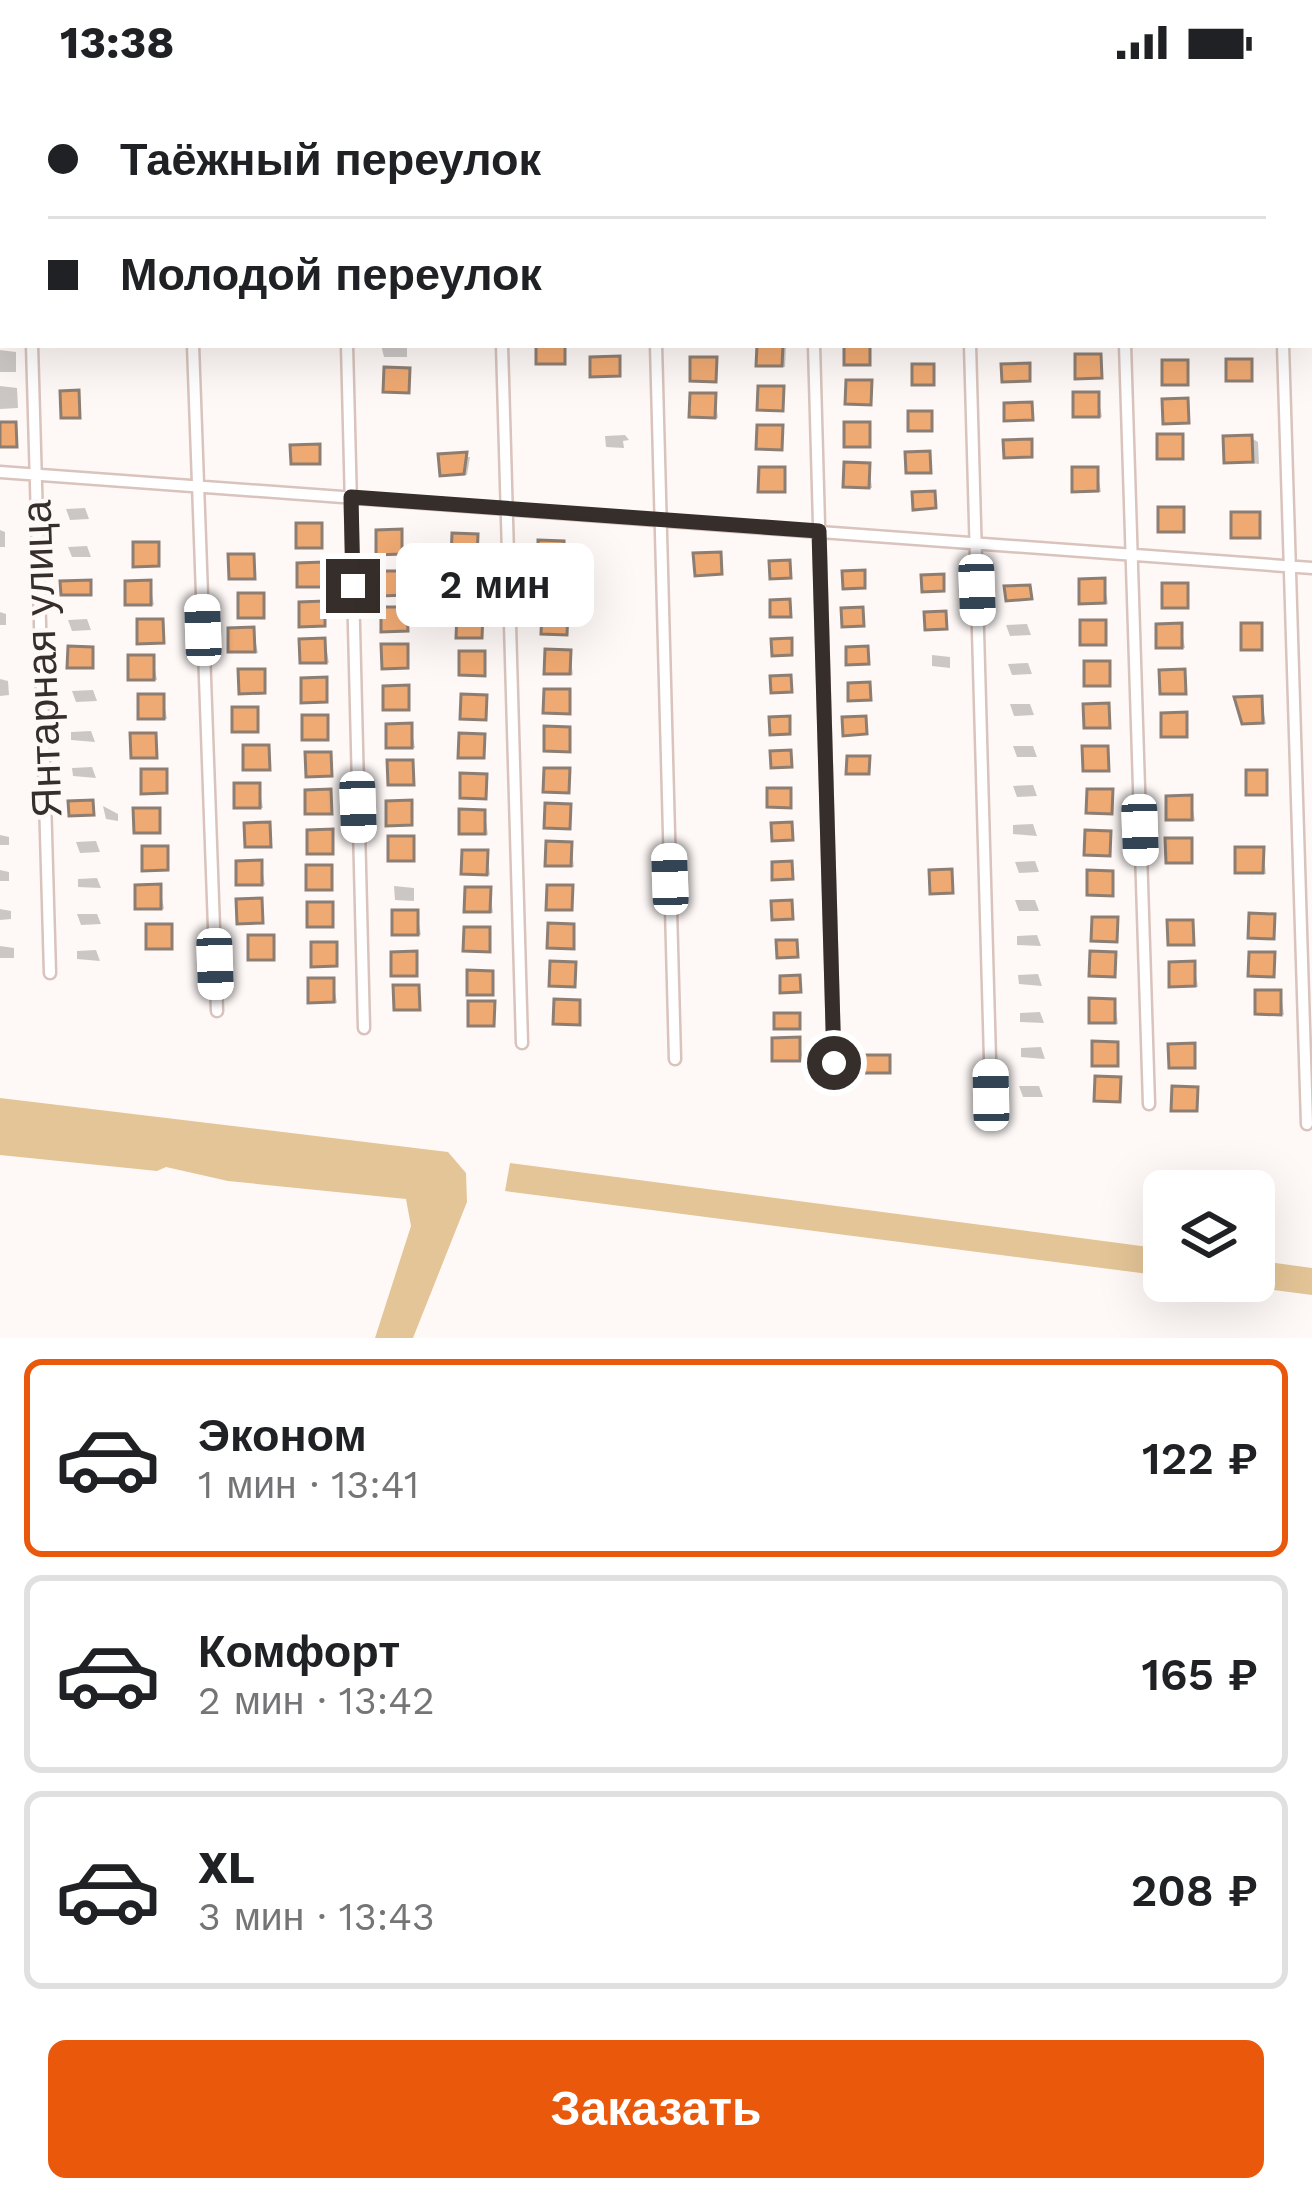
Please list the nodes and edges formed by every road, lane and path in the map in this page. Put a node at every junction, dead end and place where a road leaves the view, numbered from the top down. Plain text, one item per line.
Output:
1 (32, 348) edge
2 (193, 348) edge
3 (347, 348) edge
4 (502, 348) edge
5 (656, 348) edge
6 (814, 348) edge
7 (970, 348) edge
8 (1125, 348) edge
9 (1283, 348) edge
10 (0, 472) edge
11 (36, 474) junction
12 (198, 488) junction
13 (351, 497) junction
14 (506, 510) junction
15 (660, 520) junction
16 (819, 531) junction
17 (976, 544) junction
18 (1132, 556) junction
19 (1289, 566) junction
20 (1312, 568) edge
21 (50, 973) dead end
22 (217, 1011) dead end
23 (364, 1028) dead end
24 (522, 1043) dead end
25 (675, 1059) dead end
26 (834, 1063) dead end
27 (991, 1095) dead end
28 (1149, 1104) dead end
29 (1307, 1124) dead end

1 - 11 street, Янтарная улица
2 - 12 street
3 - 13 street
4 - 14 street
5 - 15 street
6 - 16 street
7 - 17 street
8 - 18 street
9 - 19 street
10 - 11 street
11 - 12 street
11 - 21 street, Янтарная улица
12 - 13 street
12 - 22 street
13 - 14 street
13 - 23 street
14 - 15 street
14 - 24 street
15 - 16 street
15 - 25 street
16 - 17 street
16 - 26 street
17 - 18 street
17 - 27 street
18 - 19 street
18 - 28 street
19 - 20 street
19 - 29 street

